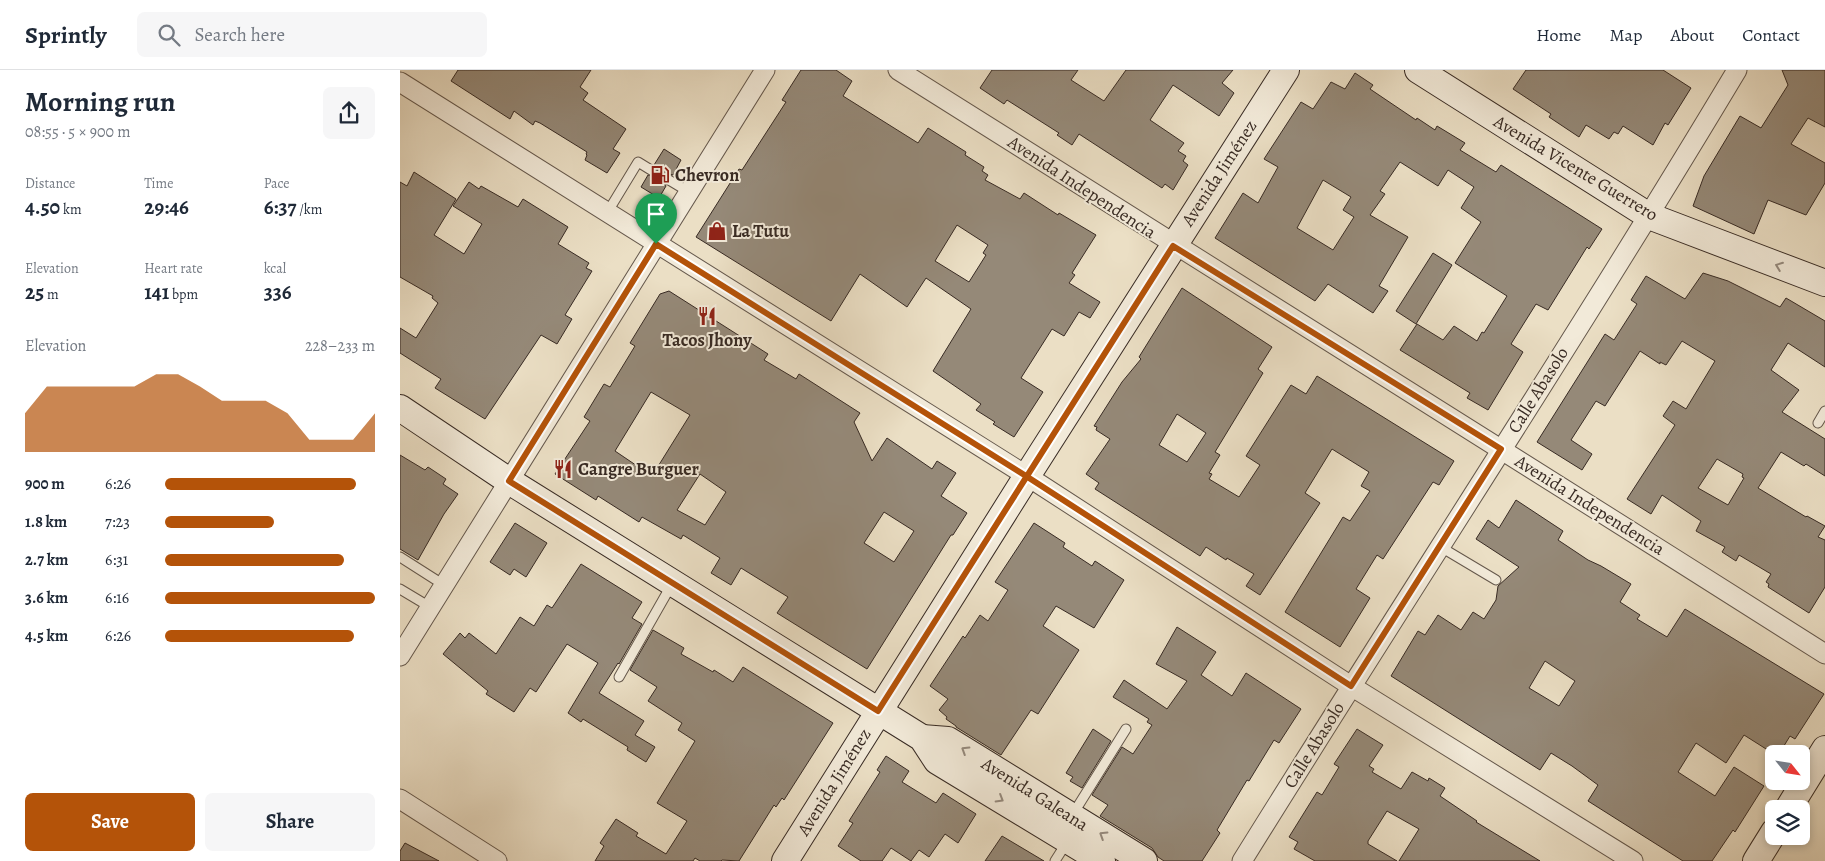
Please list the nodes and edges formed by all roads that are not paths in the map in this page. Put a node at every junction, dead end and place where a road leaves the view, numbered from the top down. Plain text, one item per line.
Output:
1 (765, 70) edge
2 (898, 70) edge
3 (1286, 70) edge
4 (1418, 70) edge
5 (1737, 70) edge
6 (400, 82) edge
7 (651, 170) dead end
8 (669, 180) dead end
9 (689, 192) junction
10 (607, 213) junction
11 (1649, 216) junction
12 (656, 244) junction
13 (1173, 246) junction
14 (1825, 283) edge
15 (400, 408) edge
16 (1825, 410) edge
17 (1818, 423) dead end
18 (1501, 449) junction
19 (1026, 476) junction
20 (509, 481) junction
21 (1439, 546) junction
22 (400, 557) edge
23 (1496, 580) dead end
24 (673, 583) junction
25 (444, 585) junction
26 (400, 590) edge
27 (430, 607) junction
28 (1825, 654) edge
29 (400, 656) edge
30 (619, 677) dead end
31 (1351, 686) junction
32 (878, 711) junction
33 (1126, 729) dead end
34 (1825, 749) edge
35 (400, 800) edge
36 (1794, 800) edge
37 (1065, 839) edge
38 (1766, 845) edge
39 (497, 861) edge
40 (785, 861) edge
41 (1102, 861) edge
42 (1144, 861) edge
43 (1242, 861) edge
44 (1633, 861) edge
45 (1756, 861) edge

1 - 9 street
2 - 13 street, Avenida Independencia
3 - 13 street, Avenida Jiménez
4 - 11 street, Avenida Vicente Guerrero
5 - 11 street, Calle Abasolo
6 - 10 street
7 - 10 lane
8 - 9 lane
9 - 12 street
10 - 12 street
14 -> 11 street, Avenida Vicente Guerrero
11 - 18 street, Calle Abasolo
12 - 19 street
12 - 20 street
13 - 18 street, Avenida Independencia
13 - 19 street, Avenida Jiménez
15 - 20 street, Avenida Galeana
16 - 17 lane
18 - 21 street, Calle Abasolo
18 - 28 street, Avenida Independencia
19 - 31 street
19 - 32 street, Avenida Jiménez
20 - 24 street, Avenida Galeana
20 - 25 street
21 - 23 lane
21 - 31 street, Calle Abasolo
22 - 25 lane
24 - 30 lane
24 - 32 street, Avenida Galeana
25 - 27 street
26 - 27 lane
27 - 29 street
31 - 43 street, Calle Abasolo
31 - 44 street
32 - 37 street, Avenida Galeana
32 - 40 street, Avenida Jiménez
33 - 37 lane
34 - 36 street
35 - 39 street
37 - 41 street, Avenida Galeana
42 -> 37 street, Avenida Galeana
38 - 45 street

